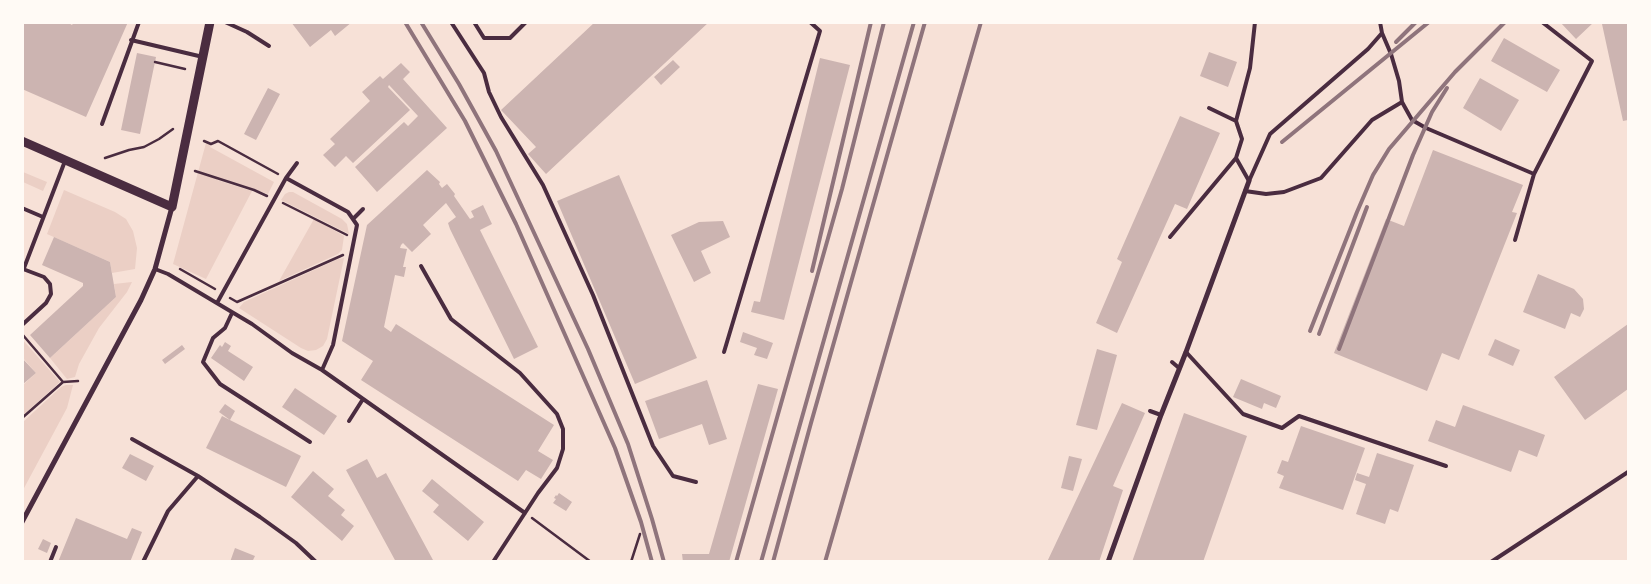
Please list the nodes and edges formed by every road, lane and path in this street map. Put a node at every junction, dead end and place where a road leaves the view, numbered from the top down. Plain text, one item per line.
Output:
1 (139, 22) edge
2 (210, 22) edge
3 (225, 22) edge
4 (451, 22) edge
5 (474, 22) edge
6 (526, 22) edge
7 (810, 22) edge
8 (1255, 22) edge
9 (1380, 22) edge
10 (1542, 22) edge
11 (1382, 33) junction
12 (131, 40) junction
13 (269, 46) dead end
14 (203, 57) junction
15 (155, 62) dead end
16 (185, 69) dead end
17 (1402, 102) junction
18 (1209, 108) dead end
19 (1236, 121) junction
20 (102, 124) dead end
21 (173, 128) dead end
22 (22, 141) edge
23 (204, 142) dead end
24 (105, 158) dead end
25 (1236, 158) junction
26 (65, 160) junction
27 (297, 163) dead end
28 (195, 172) dead end
29 (1534, 174) junction
30 (286, 178) junction
31 (1248, 181) junction
32 (1244, 191) junction
33 (274, 199) junction
34 (172, 207) junction
35 (22, 208) edge
36 (363, 209) dead end
37 (43, 217) junction
38 (353, 219) junction
39 (348, 235) dead end
40 (1170, 237) dead end
41 (1515, 240) dead end
42 (344, 254) dead end
43 (421, 266) dead end
44 (23, 268) edge
45 (154, 269) junction
46 (179, 269) dead end
47 (222, 294) junction
48 (217, 303) junction
49 (232, 313) junction
50 (22, 325) edge
51 (22, 334) edge
52 (724, 352) dead end
53 (1186, 352) junction
54 (1172, 362) dead end
55 (1179, 368) junction
56 (322, 370) junction
57 (78, 381) dead end
58 (63, 382) junction
59 (363, 399) junction
60 (1150, 411) dead end
61 (1161, 415) junction
62 (22, 418) edge
63 (349, 421) dead end
64 (132, 439) dead end
65 (310, 442) dead end
66 (1446, 466) dead end
67 (1628, 472) edge
68 (198, 476) junction
69 (696, 482) dead end
70 (526, 513) junction
71 (22, 522) edge
72 (640, 534) dead end
73 (56, 547) dead end
74 (50, 562) edge
75 (143, 562) edge
76 (316, 562) edge
77 (493, 562) edge
78 (591, 562) edge
79 (631, 562) edge
80 (1108, 562) edge
81 (1491, 562) edge

1 - 12 lane
2 - 14 street
3 - 13 lane
4 - 69 lane
5 - 6 lane
7 - 52 lane
8 - 19 lane
9 - 11 lane
10 - 29 lane
11 - 17 lane
11 - 31 lane
12 - 14 lane
12 - 20 lane
14 - 34 street
15 - 16 path
17 - 29 lane
17 - 32 lane
18 - 19 lane
19 - 25 lane
21 - 24 path
22 - 26 street
23 - 30 path
25 - 31 lane
25 - 40 lane
26 - 34 street
26 - 37 lane
27 - 30 lane
28 - 33 path
29 - 41 lane
30 - 33 lane
30 - 38 lane
31 - 32 street
32 - 53 street
33 - 39 path
33 - 47 lane
34 - 45 street
35 - 37 lane
36 - 38 lane
37 - 44 lane
38 - 56 lane
42 - 47 path
43 - 70 lane
44 - 50 lane
45 - 48 lane
45 - 71 street
46 - 47 path
47 - 48 lane
48 - 49 lane
49 - 56 lane
49 - 65 lane
51 - 58 path
53 - 55 street
53 - 66 lane
54 - 55 lane
55 - 61 street
56 - 59 lane
57 - 58 path
58 - 62 path
59 - 63 lane
59 - 70 lane
60 - 61 lane
61 - 80 street
64 - 68 lane
67 - 81 lane
68 - 75 lane
68 - 76 lane
70 - 77 lane
70 - 78 path
72 - 79 path
73 - 74 lane

